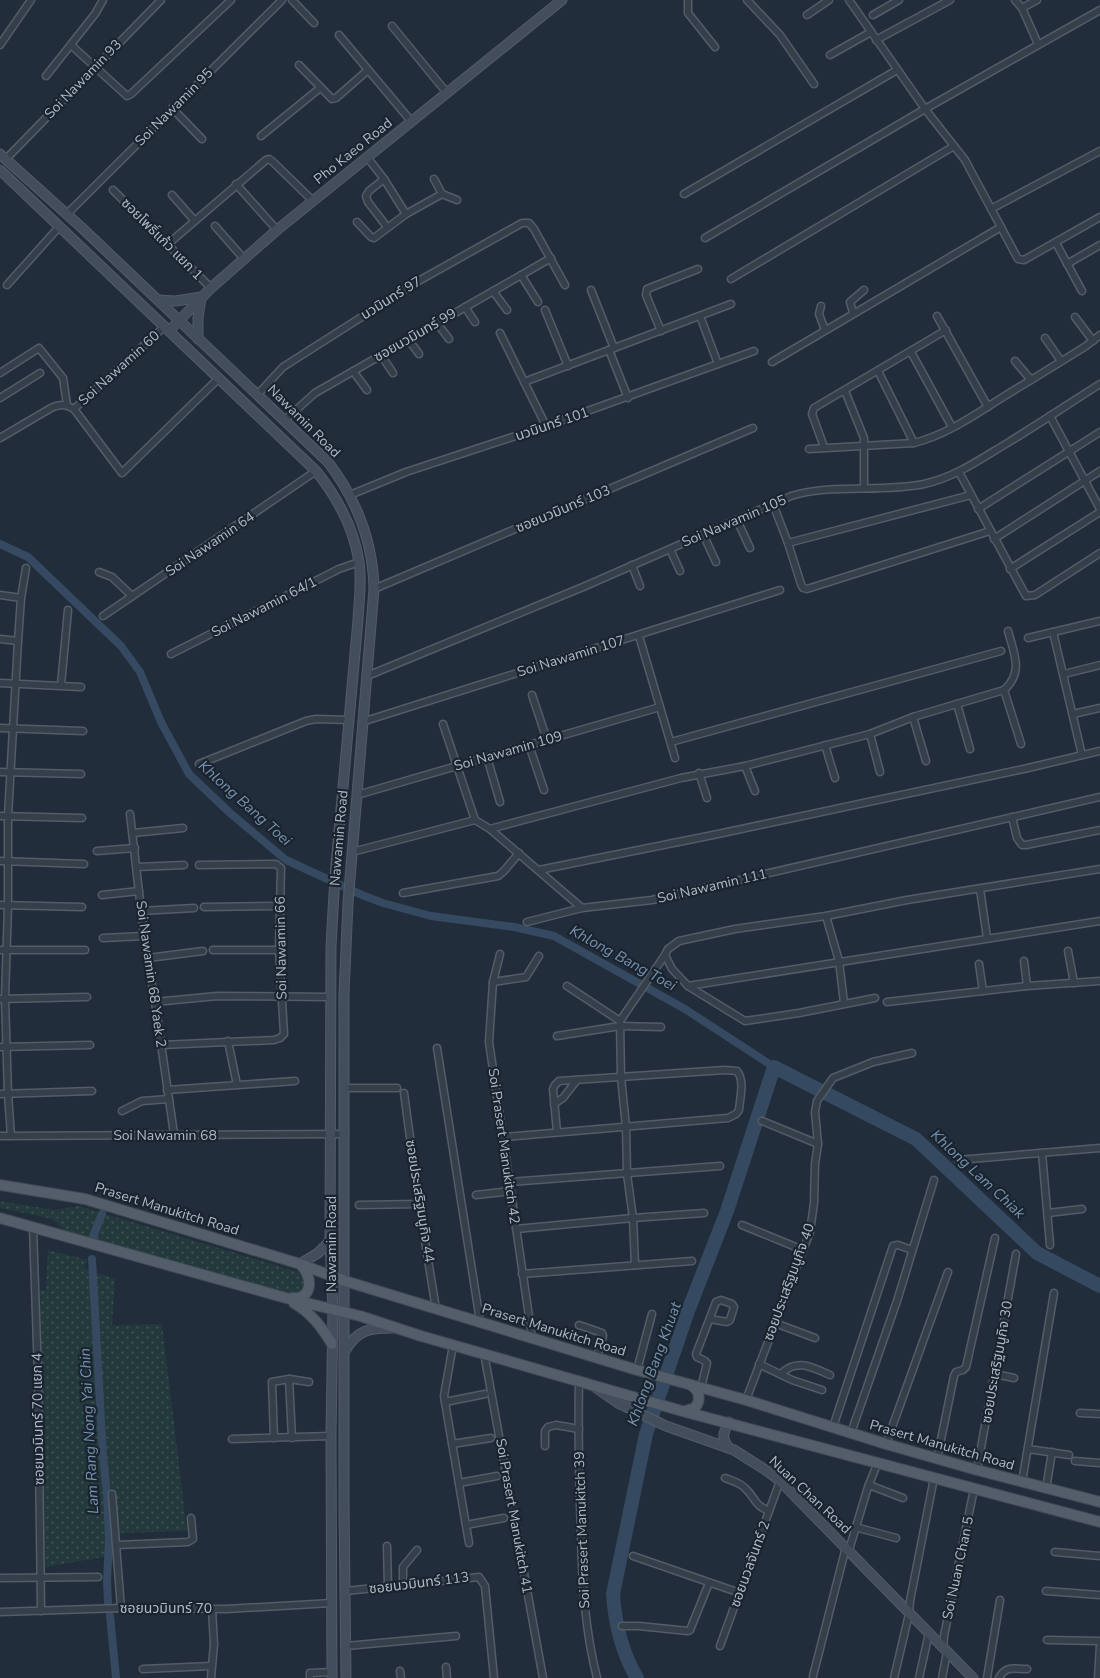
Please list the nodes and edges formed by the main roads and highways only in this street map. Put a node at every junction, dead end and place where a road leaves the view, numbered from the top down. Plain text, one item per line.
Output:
1 (562, 0) edge
2 (3, 156) edge
3 (1, 172) edge
4 (201, 297) junction
5 (158, 300) junction
6 (179, 320) junction
7 (167, 329) junction
8 (198, 339) junction
9 (0, 1185) edge
10 (0, 1218) edge
11 (330, 1240) junction
12 (300, 1264) junction
13 (331, 1276) junction
14 (345, 1281) junction
15 (286, 1298) junction
16 (332, 1308) junction
17 (345, 1312) junction
18 (398, 1328) junction
19 (332, 1344) junction
20 (344, 1351) junction
21 (683, 1382) junction
22 (593, 1385) junction
23 (682, 1411) junction
24 (729, 1422) junction
25 (729, 1448) junction
26 (977, 1470) junction
27 (974, 1489) junction
28 (1100, 1502) edge
29 (1100, 1522) edge
30 (332, 1675) edge
31 (346, 1678) edge
32 (973, 1678) edge

1 - 4 main road, Pho Kaeo Road
2 - 5 main road, Nawamin Road
3 - 7 main road, Nawamin Road
4 - 5 main road
4 - 6 main road, Pho Kaeo Road
4 - 8 main road
5 - 6 main road, Nawamin Road
6 - 7 main road, Pho Kaeo Road
6 - 8 main road, Nawamin Road
7 - 11 main road, Nawamin Road
8 - 14 main road, Nawamin Road
9 - 12 main road, Prasert Manukitch Road
10 - 15 main road
11 - 12 main road
11 - 13 main road, Nawamin Road
12 - 13 main road, Prasert Manukitch Road
12 - 15 main road
13 - 14 main road, Prasert Manukitch Road
13 - 16 main road, Nawamin Road
14 - 17 main road, Nawamin Road
14 - 21 main road, Prasert Manukitch Road
15 - 16 main road
15 - 19 main road
16 - 17 main road
16 - 19 main road, Nawamin Road
17 - 18 main road
17 - 20 main road, Nawamin Road
18 - 20 main road
18 - 22 main road
19 - 30 main road, Nawamin Road
20 - 31 main road, Nawamin Road
21 - 23 main road
21 - 26 main road, Prasert Manukitch Road
22 - 23 main road
22 - 25 main road, Nuan Chan Road
23 - 24 main road
24 - 25 main road
24 - 27 main road
25 - 32 main road, Nuan Chan Road
26 - 27 main road
26 - 28 main road, Prasert Manukitch Road
27 - 29 main road

